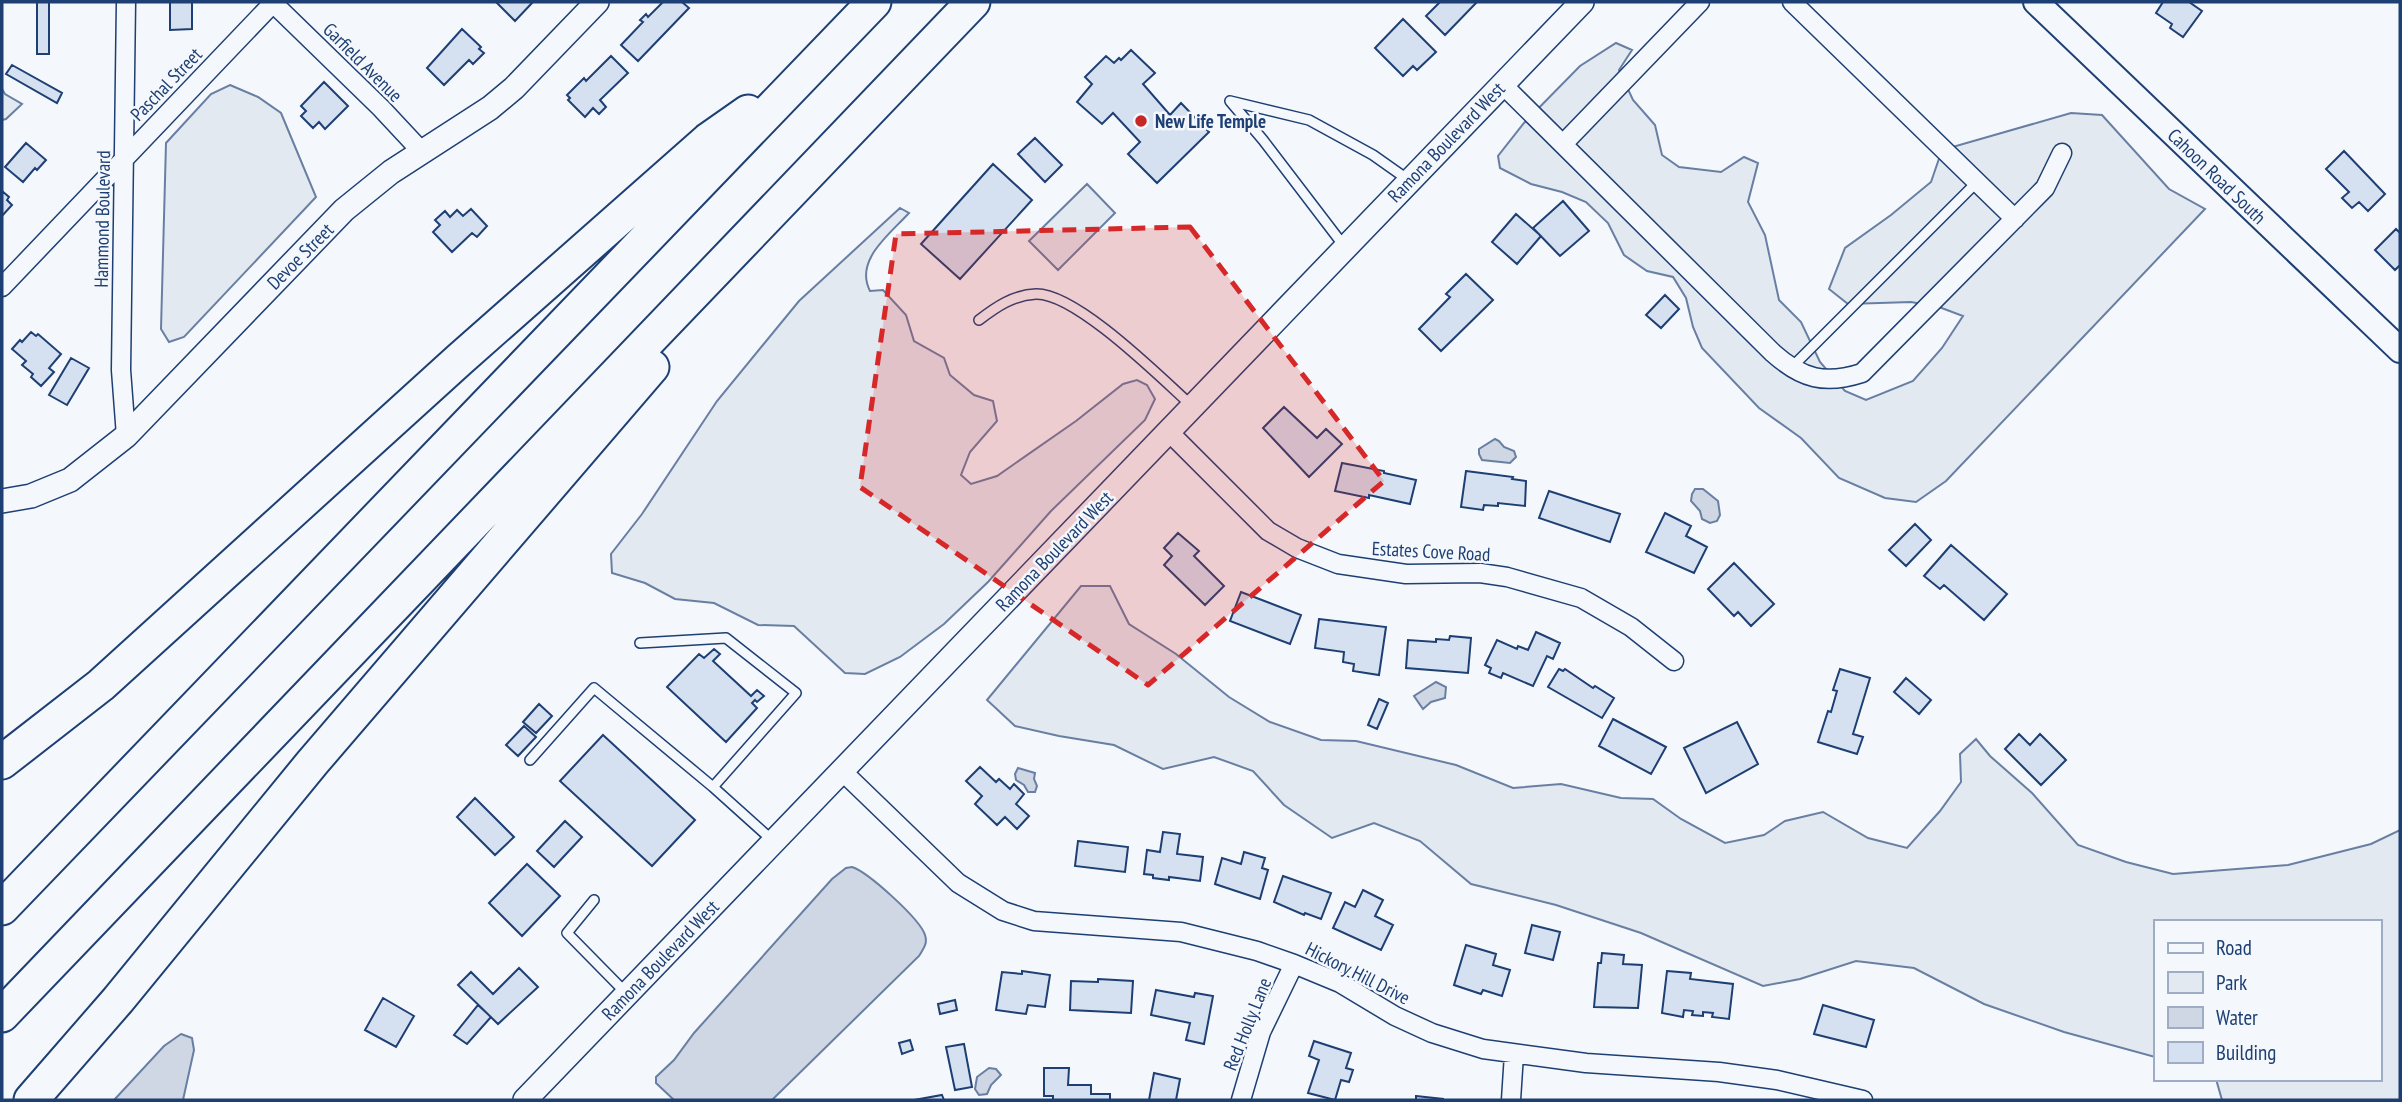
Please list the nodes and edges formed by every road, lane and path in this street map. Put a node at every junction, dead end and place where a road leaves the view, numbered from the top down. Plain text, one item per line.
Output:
1 (126, 2) edge
2 (273, 2) edge
3 (597, 2) edge
4 (874, 2) edge
5 (973, 2) edge
6 (1582, 2) edge
7 (1700, 2) edge
8 (1792, 2) edge
9 (2036, 2) edge
10 (810, 69) junction
11 (1502, 84) junction
12 (842, 139) junction
13 (1563, 144) junction
14 (423, 153) junction
15 (2062, 153) dead end
16 (124, 158) junction
17 (1409, 180) junction
18 (1977, 182) junction
19 (2014, 219) junction
20 (1345, 248) junction
21 (2, 287) edge
22 (978, 320) dead end
23 (2400, 350) edge
24 (1791, 368) junction
25 (1193, 407) junction
26 (1169, 432) junction
27 (126, 436) junction
28 (2, 501) edge
29 (640, 643) dead end
30 (1674, 661) dead end
31 (530, 760) dead end
32 (2, 762) edge
33 (842, 771) junction
34 (713, 787) junction
35 (774, 842) junction
36 (594, 900) dead end
37 (2, 908) edge
38 (1294, 964) junction
39 (627, 995) junction
40 (2, 1015) edge
41 (1514, 1054) junction
42 (31, 1100) edge
43 (525, 1100) edge
44 (1241, 1100) edge
45 (1511, 1100) edge
46 (1863, 1100) edge

1 - 16 street, Hammond Boulevard
2 - 14 street, Garfield Avenue
2 - 16 street, Paschal Street
3 - 14 street, Devoe Street
4 - 10 highway
5 - 12 highway
6 - 11 street, Ramona Boulevard West
7 - 13 street
8 - 18 street
9 - 23 main road, Cahoon Road South
10 - 32 highway
10 - 37 highway
11 - 13 street
11 - 17 street, Ramona Boulevard West
12 - 40 highway
12 - 42 highway
13 - 24 street
14 - 27 street, Devoe Street
15 - 19 street
16 - 21 street, Paschal Street
16 - 27 street, Hammond Boulevard
17 - 20 street, Ramona Boulevard West
17 - 20 lane
18 - 19 street
18 - 24 lane
19 - 24 street
20 - 25 street, Ramona Boulevard West
22 - 25 lane
25 - 26 street, Ramona Boulevard West
26 - 30 street, Estates Cove Road
26 - 33 street, Ramona Boulevard West
27 - 28 street, Devoe Street
29 - 34 lane
31 - 34 lane
33 - 35 street, Ramona Boulevard West
33 - 38 street, Hickory Hill Drive
34 - 35 lane
35 - 39 street, Ramona Boulevard West
36 - 39 lane
38 - 41 street, Hickory Hill Drive
38 - 44 street, Red Holly Lane
39 - 43 street, Ramona Boulevard West
41 - 45 street
41 - 46 street, Hickory Hill Drive

